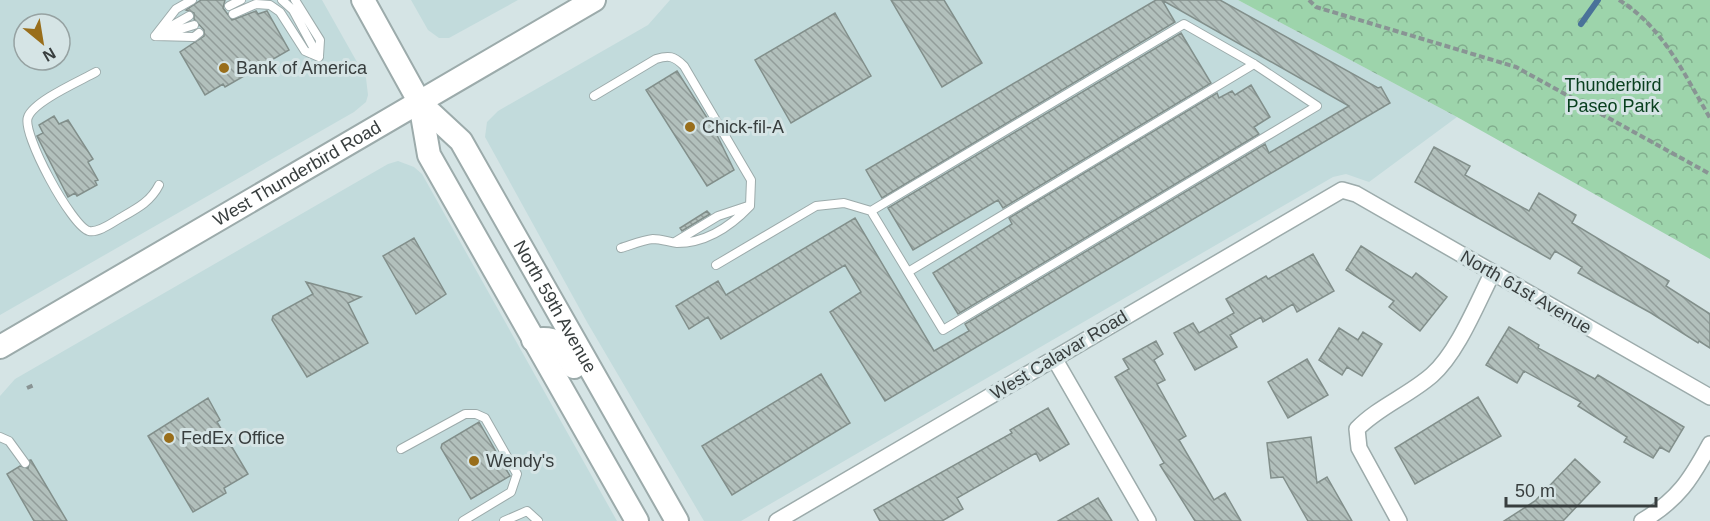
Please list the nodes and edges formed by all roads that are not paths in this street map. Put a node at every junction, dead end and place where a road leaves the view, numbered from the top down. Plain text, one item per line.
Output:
1 (192, 0) edge
2 (241, 0) edge
3 (282, 0) edge
4 (295, 0) edge
5 (363, 0) edge
6 (594, 0) edge
7 (229, 6) dead end
8 (233, 14) dead end
9 (189, 16) dead end
10 (194, 25) dead end
11 (199, 33) dead end
12 (155, 36) junction
13 (319, 57) junction
14 (1254, 64) junction
15 (96, 72) dead end
16 (594, 96) dead end
17 (420, 103) junction
18 (159, 185) dead end
19 (1342, 190) joint
20 (750, 206) junction
21 (871, 211) junction
22 (674, 243) junction
23 (621, 248) dead end
24 (716, 265) dead end
25 (908, 272) junction
26 (1493, 272) junction
27 (533, 340) junction
28 (0, 347) edge
29 (1054, 358) junction
30 (1710, 397) edge
31 (609, 401) junction
32 (0, 437) edge
33 (1710, 444) edge
34 (401, 450) dead end
35 (25, 464) dead end
36 (463, 521) edge
37 (504, 521) edge
38 (538, 521) edge
39 (637, 521) edge
40 (677, 521) edge
41 (777, 521) edge
42 (1148, 521) edge
43 (1399, 521) edge
44 (1642, 521) edge

1 - 12 lane
2 - 7 lane
3 - 13 lane
4 - 13 lane
5 - 17 main road, North 59th Avenue
6 - 17 main road, West Thunderbird Road
8 - 13 lane
9 - 12 lane
10 - 12 lane
11 - 12 lane
14 - 21 lane
14 - 25 lane
14 - 25 lane
15 - 18 lane
16 - 20 lane
17 - 27 main road, North 59th Avenue
17 - 28 main road, West Thunderbird Road
17 - 31 main road, North 59th Avenue
19 - 26 street, North 61st Avenue
19 - 29 street, West Calavar Road
20 - 22 lane
20 - 22 lane
21 - 24 lane
21 - 25 lane
22 - 23 lane
26 - 30 street, North 61st Avenue
26 - 43 street
27 - 31 main road
27 - 39 main road, North 59th Avenue
29 - 41 street, West Calavar Road
29 - 42 street
31 - 40 main road, North 59th Avenue
32 - 35 lane
33 - 44 street
34 - 36 lane
37 - 38 lane

